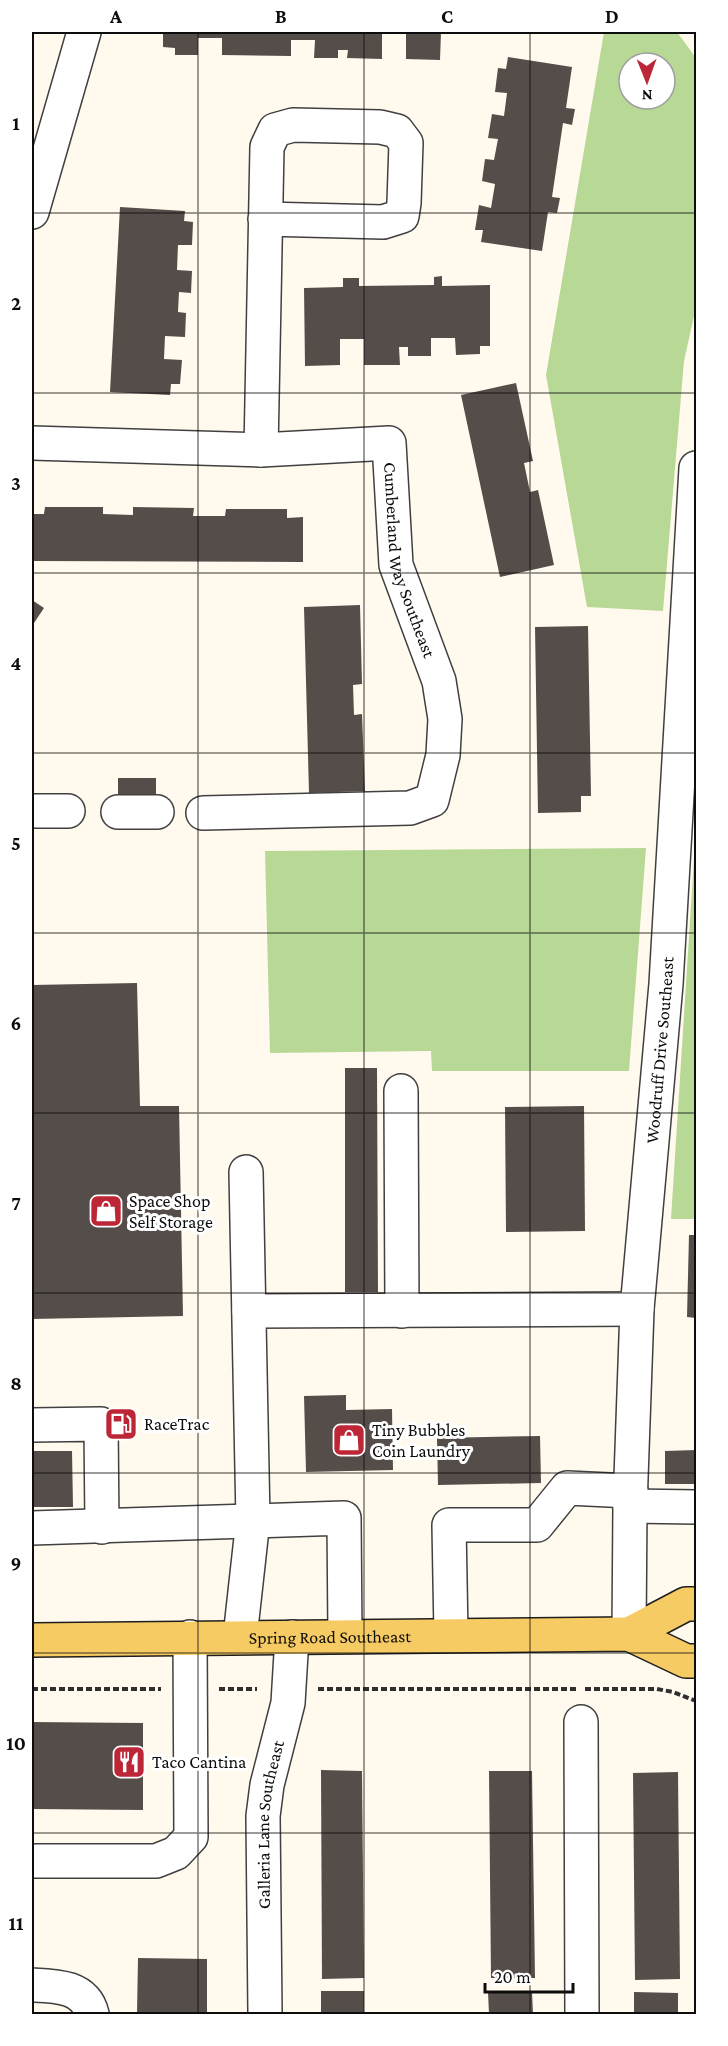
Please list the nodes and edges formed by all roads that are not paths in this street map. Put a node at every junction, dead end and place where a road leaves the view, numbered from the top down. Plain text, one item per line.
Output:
1 (84, 32) edge
2 (32, 212) edge
3 (265, 219) junction
4 (32, 443) edge
5 (261, 450) junction
6 (696, 468) edge
7 (32, 811) edge
8 (68, 812) dead end
9 (118, 812) dead end
10 (157, 812) dead end
11 (203, 813) dead end
12 (400, 1091) dead end
13 (246, 1172) dead end
14 (637, 1309) junction
15 (249, 1311) junction
16 (402, 1311) junction
17 (32, 1425) edge
18 (630, 1499) junction
19 (696, 1507) edge
20 (253, 1520) junction
21 (102, 1527) junction
22 (32, 1528) edge
23 (696, 1604) edge
24 (629, 1634) junction
25 (452, 1635) junction
26 (292, 1636) junction
27 (345, 1636) junction
28 (190, 1637) junction
29 (240, 1637) junction
30 (32, 1640) edge
31 (696, 1660) edge
32 (581, 1722) dead end
33 (32, 1861) edge
34 (32, 1985) edge
35 (92, 2014) edge
36 (265, 2014) edge
37 (582, 2014) edge

1 - 2 street
3 - 3 street
3 - 5 street
4 - 5 street, Cumberland Way Southeast
5 - 11 street, Cumberland Way Southeast
6 - 14 street, Woodruff Drive Southeast
7 - 8 street
9 - 10 street
12 - 16 street
13 - 15 street
14 - 16 street
14 - 18 street, Woodruff Drive Southeast
15 - 16 street
15 - 20 street
17 - 21 street
18 - 19 street
18 - 24 street, Woodruff Drive Southeast
18 - 25 street
20 - 21 street
20 - 27 street
20 - 29 street
21 - 22 street
23 - 24 main road, Spring Road Southeast
24 - 25 main road, Spring Road Southeast
24 - 31 main road, Spring Road Southeast
25 - 27 main road, Spring Road Southeast
26 - 27 main road, Spring Road Southeast
26 - 29 main road, Spring Road Southeast
26 - 36 street, Galleria Lane Southeast
28 - 29 main road, Spring Road Southeast
28 - 30 main road, Spring Road Southeast
28 - 33 street
32 - 37 street
34 - 35 street

